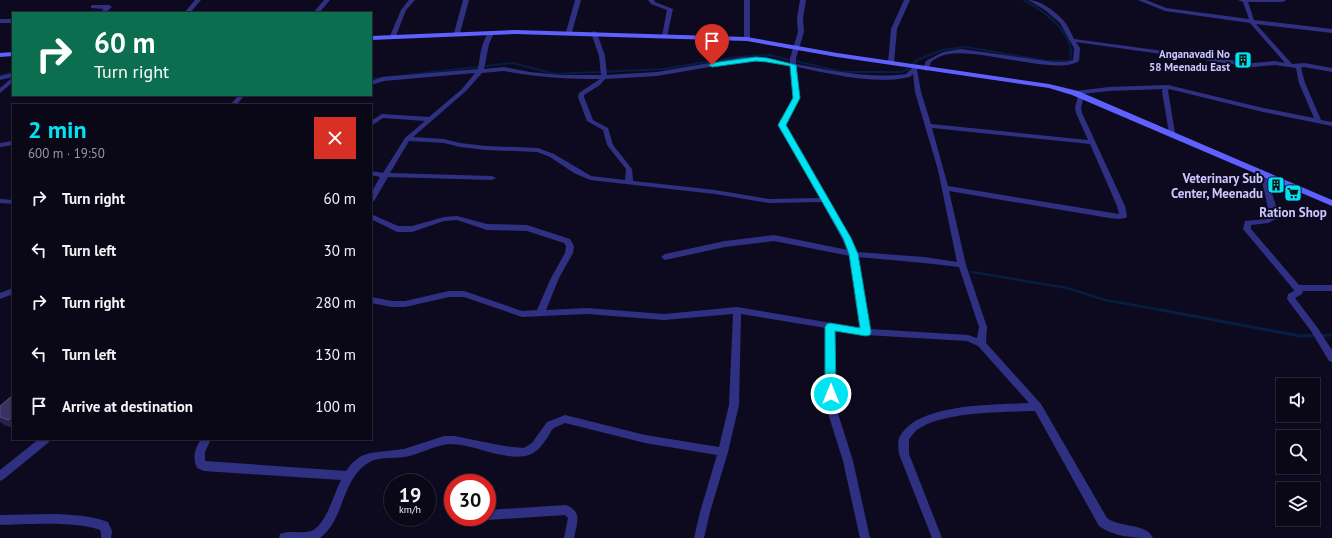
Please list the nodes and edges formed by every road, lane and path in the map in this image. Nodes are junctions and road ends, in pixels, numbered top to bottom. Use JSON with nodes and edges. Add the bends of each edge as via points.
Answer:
{"nodes":[{"id":1,"x":198,"y":0,"type":"edge"},
{"id":2,"x":327,"y":0,"type":"edge"},
{"id":3,"x":412,"y":0,"type":"edge"},
{"id":4,"x":466,"y":0,"type":"edge"},
{"id":5,"x":578,"y":0,"type":"edge"},
{"id":6,"x":651,"y":0,"type":"edge"},
{"id":7,"x":747,"y":0,"type":"edge"},
{"id":8,"x":802,"y":0,"type":"edge"},
{"id":9,"x":907,"y":0,"type":"edge"},
{"id":10,"x":1031,"y":0,"type":"edge"},
{"id":11,"x":1141,"y":0,"type":"edge"},
{"id":12,"x":1241,"y":0,"type":"edge"},
{"id":13,"x":1245,"y":0,"type":"edge"},
{"id":14,"x":1283,"y":0,"type":"edge"},
{"id":15,"x":93,"y":7,"type":"dead end"},
{"id":16,"x":103,"y":12,"type":"edge"},
{"id":17,"x":187,"y":12,"type":"edge"},
{"id":18,"x":317,"y":12,"type":"edge"},
{"id":19,"x":12,"y":21,"type":"edge"},
{"id":20,"x":0,"y":22,"type":"edge"},
{"id":21,"x":1252,"y":22,"type":"junction"},
{"id":22,"x":1332,"y":31,"type":"edge"},
{"id":23,"x":491,"y":32,"type":"junction"},
{"id":24,"x":569,"y":32,"type":"junction"},
{"id":25,"x":457,"y":33,"type":"junction"},
{"id":26,"x":594,"y":33,"type":"junction"},
{"id":27,"x":393,"y":36,"type":"junction"},
{"id":28,"x":665,"y":36,"type":"junction"},
{"id":29,"x":372,"y":38,"type":"edge"},
{"id":30,"x":747,"y":39,"type":"junction"},
{"id":31,"x":1073,"y":40,"type":"junction"},
{"id":32,"x":796,"y":48,"type":"junction"},
{"id":33,"x":12,"y":54,"type":"edge"},
{"id":34,"x":0,"y":55,"type":"edge"},
{"id":35,"x":793,"y":62,"type":"junction"},
{"id":36,"x":891,"y":63,"type":"junction"},
{"id":37,"x":1290,"y":65,"type":"junction"},
{"id":38,"x":913,"y":67,"type":"junction"},
{"id":39,"x":1299,"y":67,"type":"junction"},
{"id":40,"x":480,"y":68,"type":"junction"},
{"id":41,"x":926,"y":69,"type":"junction"},
{"id":42,"x":1332,"y":70,"type":"edge"},
{"id":43,"x":603,"y":74,"type":"junction"},
{"id":44,"x":12,"y":75,"type":"edge"},
{"id":45,"x":0,"y":78,"type":"edge"},
{"id":46,"x":12,"y":80,"type":"edge"},
{"id":47,"x":372,"y":82,"type":"edge"},
{"id":48,"x":1167,"y":87,"type":"junction"},
{"id":49,"x":0,"y":91,"type":"edge"},
{"id":50,"x":1078,"y":94,"type":"junction"},
{"id":51,"x":241,"y":96,"type":"edge"},
{"id":52,"x":233,"y":104,"type":"edge"},
{"id":53,"x":432,"y":118,"type":"junction"},
{"id":54,"x":1318,"y":121,"type":"junction"},
{"id":55,"x":372,"y":123,"type":"edge"},
{"id":56,"x":1332,"y":124,"type":"edge"},
{"id":57,"x":928,"y":126,"type":"junction"},
{"id":58,"x":1172,"y":133,"type":"junction"},
{"id":59,"x":407,"y":139,"type":"junction"},
{"id":60,"x":1092,"y":142,"type":"junction"},
{"id":61,"x":12,"y":143,"type":"edge"},
{"id":62,"x":0,"y":145,"type":"edge"},
{"id":63,"x":372,"y":173,"type":"edge"},
{"id":64,"x":1263,"y":173,"type":"junction"},
{"id":65,"x":385,"y":175,"type":"junction"},
{"id":66,"x":492,"y":178,"type":"dead end"},
{"id":67,"x":628,"y":183,"type":"junction"},
{"id":68,"x":944,"y":188,"type":"junction"},
{"id":69,"x":372,"y":197,"type":"edge"},
{"id":70,"x":824,"y":200,"type":"junction"},
{"id":71,"x":0,"y":201,"type":"edge"},
{"id":72,"x":12,"y":202,"type":"edge"},
{"id":73,"x":1332,"y":203,"type":"edge"},
{"id":74,"x":372,"y":216,"type":"edge"},
{"id":75,"x":854,"y":254,"type":"junction"},
{"id":76,"x":665,"y":257,"type":"dead end"},
{"id":77,"x":962,"y":265,"type":"junction"},
{"id":78,"x":1297,"y":288,"type":"junction"},
{"id":79,"x":1332,"y":288,"type":"edge"},
{"id":80,"x":12,"y":291,"type":"edge"},
{"id":81,"x":0,"y":296,"type":"edge"},
{"id":82,"x":372,"y":300,"type":"edge"},
{"id":83,"x":737,"y":310,"type":"junction"},
{"id":84,"x":540,"y":314,"type":"junction"},
{"id":85,"x":830,"y":327,"type":"junction"},
{"id":86,"x":866,"y":332,"type":"junction"},
{"id":87,"x":981,"y":344,"type":"junction"},
{"id":88,"x":1332,"y":358,"type":"edge"},
{"id":89,"x":1038,"y":407,"type":"junction"},
{"id":90,"x":45,"y":440,"type":"edge"},
{"id":91,"x":206,"y":440,"type":"edge"},
{"id":92,"x":723,"y":452,"type":"junction"},
{"id":93,"x":0,"y":476,"type":"edge"},
{"id":94,"x":349,"y":476,"type":"junction"},
{"id":95,"x":496,"y":514,"type":"edge"},
{"id":96,"x":0,"y":520,"type":"edge"},
{"id":97,"x":106,"y":538,"type":"edge"},
{"id":98,"x":284,"y":538,"type":"edge"},
{"id":99,"x":569,"y":538,"type":"edge"},
{"id":100,"x":699,"y":538,"type":"edge"},
{"id":101,"x":865,"y":538,"type":"edge"},
{"id":102,"x":937,"y":538,"type":"edge"},
{"id":103,"x":1148,"y":538,"type":"edge"}],
"edges":[{"from":1,"to":17,"type":"street"},
{"from":2,"to":18,"type":"street"},
{"from":3,"to":27,"type":"street","via":[[404,10]]},
{"from":4,"to":25,"type":"street"},
{"from":5,"to":24,"type":"street"},
{"from":6,"to":28,"type":"street","via":[[652,3],[670,9]]},
{"from":7,"to":30,"type":"street"},
{"from":8,"to":32,"type":"street","via":[[802,26]]},
{"from":9,"to":36,"type":"street","via":[[894,29]]},
{"from":10,"to":31,"type":"street","via":[[1062,22]]},
{"from":11,"to":21,"type":"street","via":[[1161,9]]},
{"from":12,"to":13,"type":"street"},
{"from":13,"to":14,"type":"street"},
{"from":13,"to":21,"type":"street"},
{"from":15,"to":16,"type":"street","via":[[109,7]]},
{"from":19,"to":20,"type":"street"},
{"from":21,"to":22,"type":"street"},
{"from":21,"to":37,"type":"street"},
{"from":23,"to":24,"type":"street"},
{"from":23,"to":25,"type":"street"},
{"from":23,"to":40,"type":"street"},
{"from":24,"to":26,"type":"street"},
{"from":25,"to":27,"type":"street"},
{"from":26,"to":28,"type":"street"},
{"from":26,"to":43,"type":"street","via":[[600,51]]},
{"from":27,"to":29,"type":"street"},
{"from":28,"to":30,"type":"street"},
{"from":30,"to":32,"type":"street"},
{"from":31,"to":37,"type":"street","via":[[1254,65],[1271,62]]},
{"from":31,"to":41,"type":"street","via":[[1077,48],[1076,61],[1072,64],[1044,63],[963,51],[939,55],[929,61]]},
{"from":32,"to":35,"type":"street"},
{"from":32,"to":36,"type":"street"},
{"from":33,"to":34,"type":"street"},
{"from":35,"to":38,"type":"street","via":[[845,75],[893,78],[908,76]]},
{"from":35,"to":43,"type":"street","via":[[744,60],[657,74]]},
{"from":35,"to":70,"type":"street","via":[[796,98],[782,125]]},
{"from":36,"to":38,"type":"street"},
{"from":37,"to":39,"type":"street"},
{"from":38,"to":41,"type":"street"},
{"from":38,"to":57,"type":"street"},
{"from":39,"to":42,"type":"street","via":[[1301,65]]},
{"from":39,"to":54,"type":"street","via":[[1302,83]]},
{"from":40,"to":43,"type":"street","via":[[560,77]]},
{"from":40,"to":47,"type":"street"},
{"from":40,"to":53,"type":"street","via":[[464,90]]},
{"from":41,"to":50,"type":"street","via":[[1049,86]]},
{"from":43,"to":67,"type":"street","via":[[600,81],[580,97],[590,121],[606,129],[610,145],[628,166]]},
{"from":44,"to":45,"type":"street"},
{"from":46,"to":49,"type":"street"},
{"from":48,"to":50,"type":"street","via":[[1109,89]]},
{"from":48,"to":54,"type":"street"},
{"from":48,"to":58,"type":"street","via":[[1165,91]]},
{"from":50,"to":58,"type":"street"},
{"from":50,"to":60,"type":"street","via":[[1078,110]]},
{"from":51,"to":52,"type":"street"},
{"from":53,"to":55,"type":"street","via":[[383,115]]},
{"from":53,"to":59,"type":"street"},
{"from":54,"to":56,"type":"street"},
{"from":57,"to":60,"type":"street"},
{"from":57,"to":68,"type":"street"},
{"from":58,"to":64,"type":"street"},
{"from":59,"to":65,"type":"street"},
{"from":59,"to":67,"type":"street","via":[[538,150],[563,161],[584,176]]},
{"from":60,"to":68,"type":"street","via":[[1121,206],[1121,217]]},
{"from":61,"to":62,"type":"street"},
{"from":63,"to":65,"type":"street"},
{"from":64,"to":73,"type":"street"},
{"from":64,"to":78,"type":"street","via":[[1274,218],[1268,221],[1248,222],[1247,229]]},
{"from":65,"to":66,"type":"street"},
{"from":65,"to":69,"type":"street"},
{"from":67,"to":70,"type":"street","via":[[715,192],[769,201]]},
{"from":68,"to":77,"type":"street"},
{"from":70,"to":75,"type":"street"},
{"from":71,"to":72,"type":"street"},
{"from":74,"to":84,"type":"street","via":[[397,229],[412,229],[444,219],[457,218],[487,227],[527,228],[567,241],[570,246],[569,253]]},
{"from":75,"to":76,"type":"street","via":[[774,238],[725,244]]},
{"from":75,"to":77,"type":"street"},
{"from":75,"to":86,"type":"street"},
{"from":77,"to":87,"type":"street","via":[[983,326]]},
{"from":78,"to":79,"type":"street"},
{"from":78,"to":88,"type":"street","via":[[1299,292],[1291,298]]},
{"from":80,"to":81,"type":"street"},
{"from":82,"to":84,"type":"street","via":[[406,304],[458,293],[512,312]]},
{"from":83,"to":84,"type":"street","via":[[664,317],[587,311]]},
{"from":83,"to":85,"type":"street"},
{"from":83,"to":92,"type":"street","via":[[734,405]]},
{"from":85,"to":86,"type":"street"},
{"from":85,"to":101,"type":"street","via":[[831,407],[848,461]]},
{"from":86,"to":87,"type":"street","via":[[968,338]]},
{"from":87,"to":89,"type":"street"},
{"from":89,"to":102,"type":"street","via":[[948,414],[924,421],[904,437],[904,454]]},
{"from":89,"to":103,"type":"street","via":[[1104,522],[1114,529],[1137,531]]},
{"from":90,"to":93,"type":"street"},
{"from":91,"to":94,"type":"street","via":[[199,458],[201,465],[204,466]]},
{"from":92,"to":94,"type":"street","via":[[645,439],[565,419],[550,425],[536,446],[527,452],[452,440],[438,441],[418,450],[370,457],[359,464]]},
{"from":92,"to":100,"type":"street"},
{"from":94,"to":98,"type":"street","via":[[323,529],[313,536]]},
{"from":95,"to":99,"type":"street","via":[[566,510],[573,518]]},
{"from":96,"to":97,"type":"street","via":[[59,519],[96,523],[104,526],[107,531]]}]}
